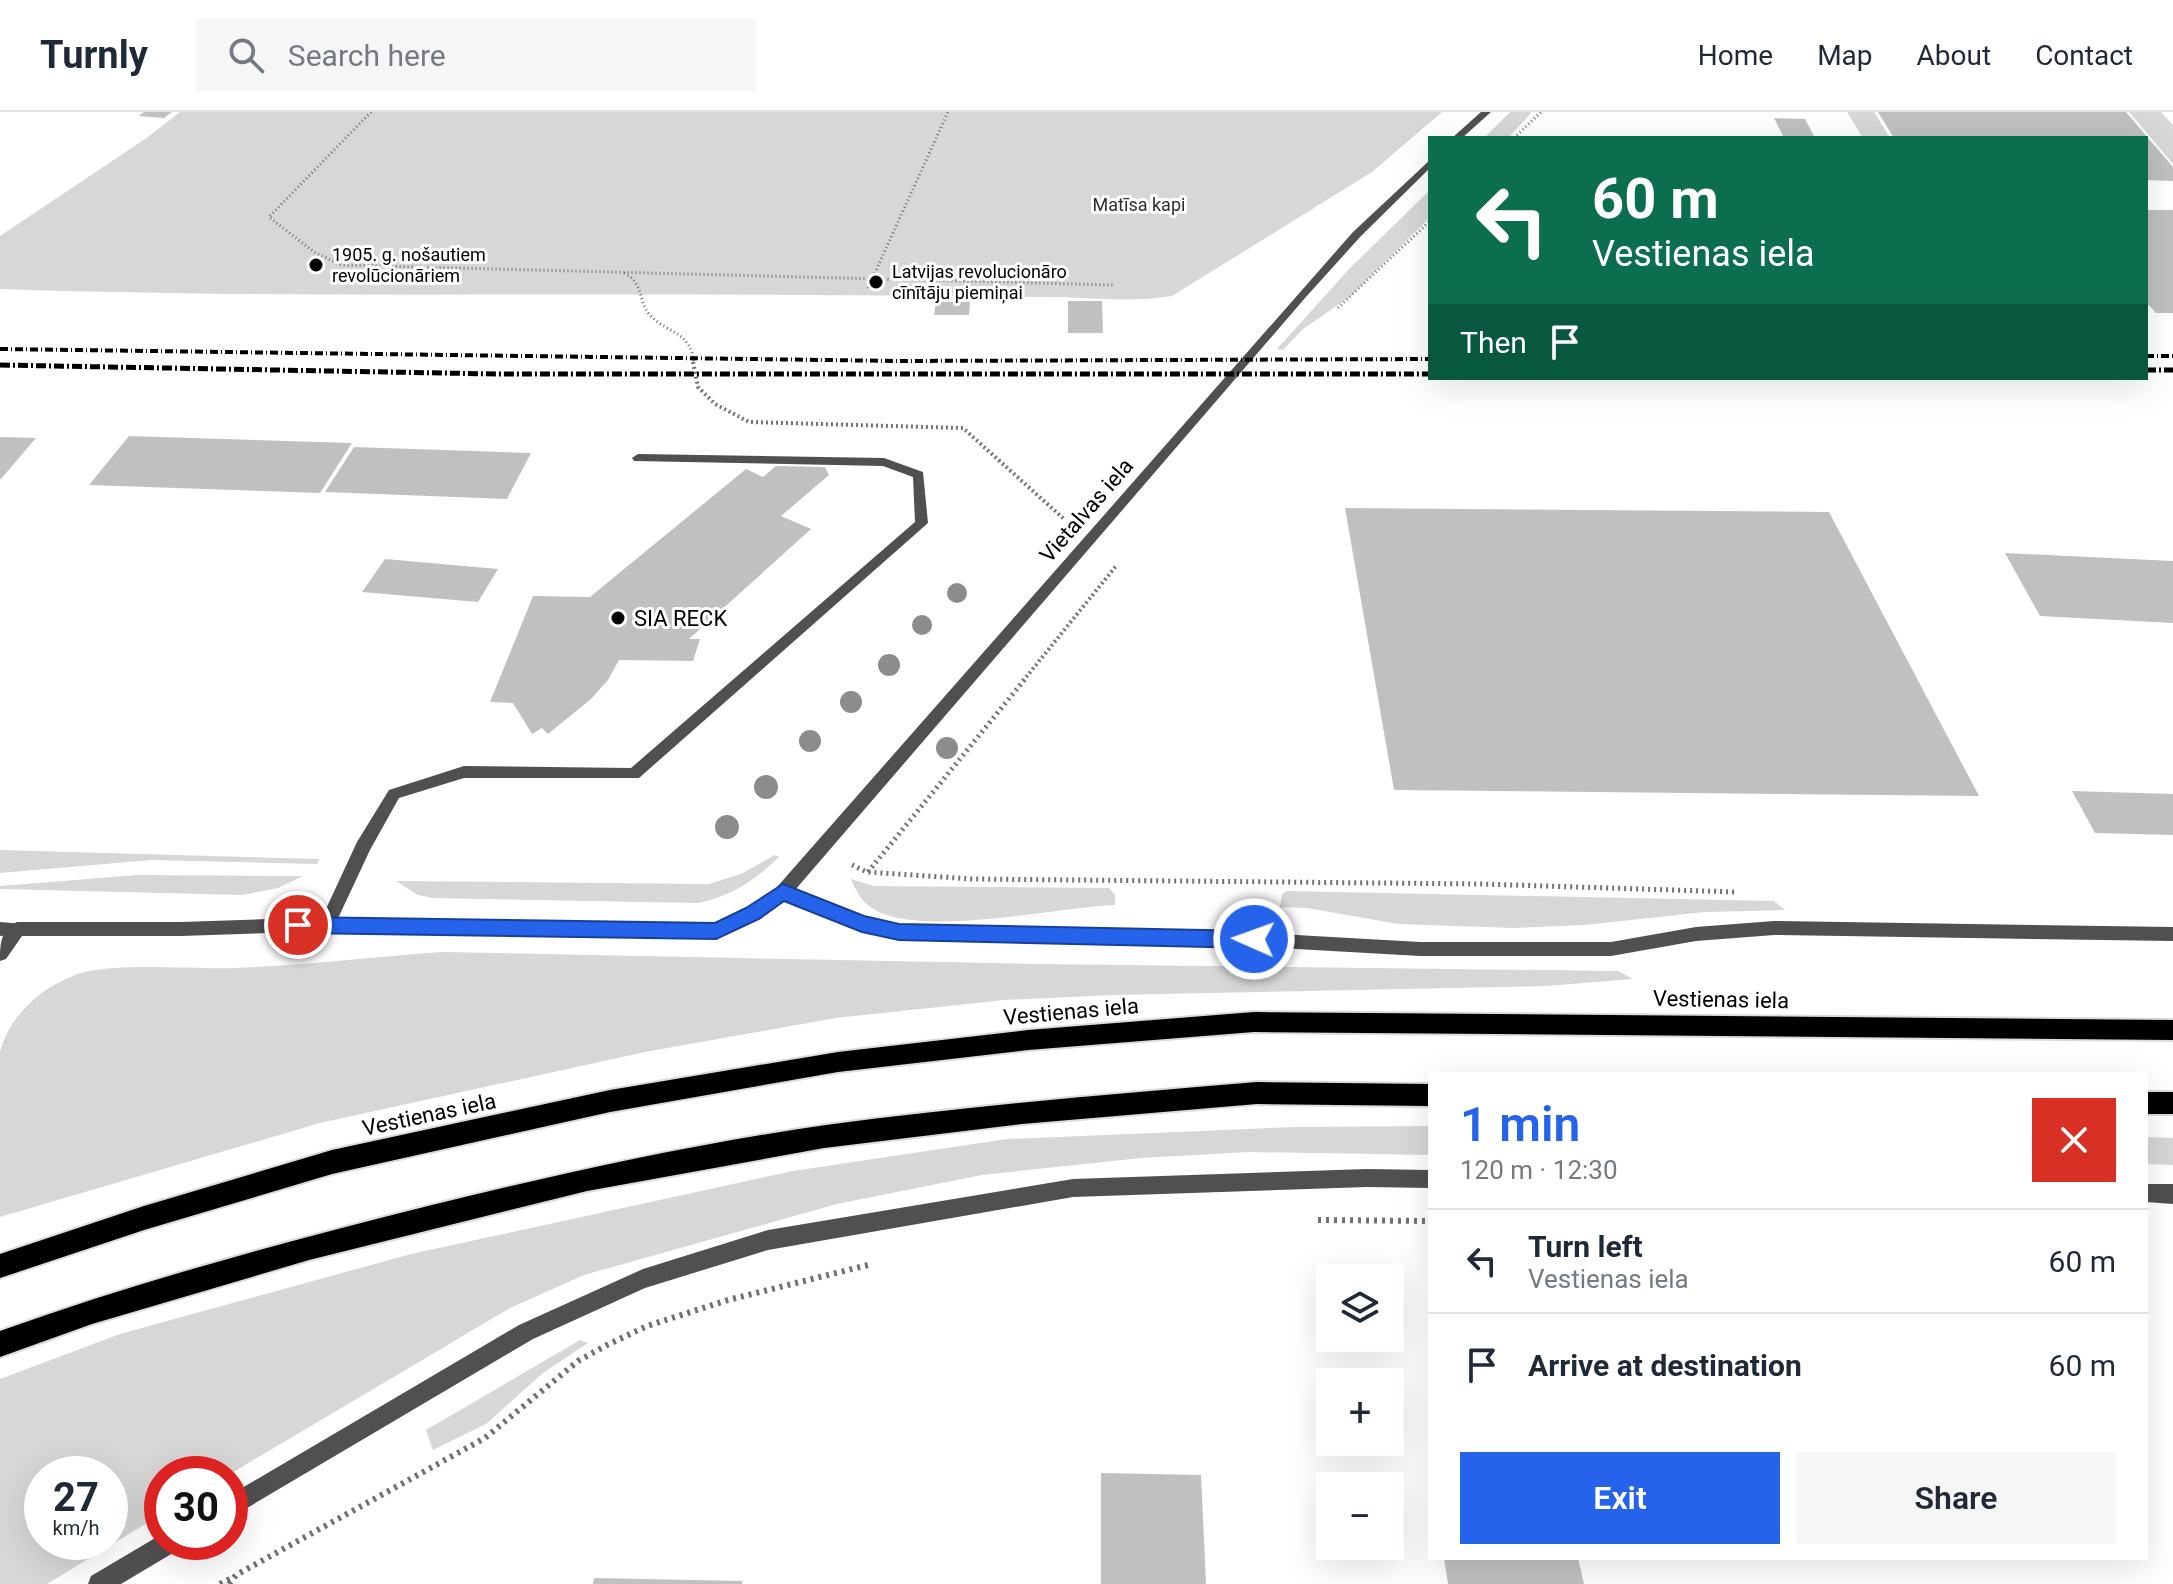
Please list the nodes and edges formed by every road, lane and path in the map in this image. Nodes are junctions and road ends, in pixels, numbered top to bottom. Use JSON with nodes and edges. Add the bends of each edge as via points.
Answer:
{"nodes":[{"id":1,"x":371,"y":112,"type":"edge"},
{"id":2,"x":948,"y":112,"type":"edge"},
{"id":3,"x":1486,"y":112,"type":"edge"},
{"id":4,"x":1541,"y":112,"type":"edge"},
{"id":5,"x":1459,"y":136,"type":"edge"},
{"id":6,"x":1516,"y":136,"type":"edge"},
{"id":7,"x":1428,"y":165,"type":"edge"},
{"id":8,"x":1428,"y":223,"type":"edge"},
{"id":9,"x":623,"y":272,"type":"junction"},
{"id":10,"x":872,"y":279,"type":"junction"},
{"id":11,"x":1113,"y":285,"type":"dead end"},
{"id":12,"x":868,"y":288,"type":"dead end"},
{"id":13,"x":1332,"y":312,"type":"dead end"},
{"id":14,"x":749,"y":422,"type":"dead end"},
{"id":15,"x":638,"y":458,"type":"dead end"},
{"id":16,"x":1122,"y":559,"type":"dead end"},
{"id":17,"x":783,"y":892,"type":"junction"},
{"id":18,"x":1747,"y":893,"type":"dead end"},
{"id":19,"x":327,"y":924,"type":"junction"},
{"id":20,"x":8,"y":929,"type":"edge"},
{"id":21,"x":2173,"y":934,"type":"edge"},
{"id":22,"x":0,"y":954,"type":"edge"},
{"id":23,"x":2173,"y":1030,"type":"edge"},
{"id":24,"x":1428,"y":1095,"type":"edge"},
{"id":25,"x":2148,"y":1103,"type":"edge"},
{"id":26,"x":2173,"y":1103,"type":"edge"},
{"id":27,"x":1428,"y":1179,"type":"edge"},
{"id":28,"x":2148,"y":1193,"type":"edge"},
{"id":29,"x":2173,"y":1194,"type":"edge"},
{"id":30,"x":1306,"y":1220,"type":"dead end"},
{"id":31,"x":1428,"y":1221,"type":"edge"},
{"id":32,"x":876,"y":1264,"type":"dead end"},
{"id":33,"x":0,"y":1266,"type":"edge"},
{"id":34,"x":0,"y":1344,"type":"edge"},
{"id":35,"x":248,"y":1496,"type":"edge"},
{"id":36,"x":144,"y":1557,"type":"edge"},
{"id":37,"x":236,"y":1575,"type":"junction"},
{"id":38,"x":99,"y":1584,"type":"edge"},
{"id":39,"x":220,"y":1584,"type":"edge"},
{"id":40,"x":229,"y":1584,"type":"edge"}],
"edges":[{"from":1,"to":9,"type":"path","via":[[269,217],[314,252],[341,265]]},
{"from":2,"to":10,"type":"path"},
{"from":3,"to":5,"type":"street"},
{"from":4,"to":6,"type":"path"},
{"from":7,"to":17,"type":"street","name":"Vietalvas iela","via":[[1301,296]]},
{"from":8,"to":13,"type":"path"},
{"from":9,"to":10,"type":"path"},
{"from":9,"to":14,"type":"path","via":[[635,279],[649,314],[693,350],[698,387],[715,404]]},
{"from":10,"to":11,"type":"path"},
{"from":10,"to":12,"type":"path"},
{"from":15,"to":19,"type":"street","via":[[884,462],[919,475],[922,523],[634,774],[464,772],[394,794]]},
{"from":16,"to":18,"type":"path","via":[[867,872],[973,879],[1482,884]]},
{"from":17,"to":19,"type":"street","via":[[716,931]]},
{"from":17,"to":21,"type":"street","via":[[862,924],[899,932],[1227,938],[1420,949],[1611,949],[1696,934],[1774,928]]},
{"from":19,"to":20,"type":"street"},
{"from":20,"to":22,"type":"street"},
{"from":23,"to":33,"type":"main road","name":"Vestienas iela","via":[[1254,1022],[1028,1040],[838,1062],[610,1101],[332,1162]]},
{"from":24,"to":34,"type":"main road","via":[[1257,1093],[824,1137],[587,1179],[309,1248],[92,1311]]},
{"from":25,"to":26,"type":"main road"},
{"from":27,"to":35,"type":"street","via":[[1073,1188],[768,1240],[643,1279],[526,1332]]},
{"from":28,"to":29,"type":"street"},
{"from":30,"to":31,"type":"path"},
{"from":32,"to":37,"type":"path","via":[[728,1300],[607,1345],[578,1361],[485,1438]]},
{"from":36,"to":38,"type":"street"},
{"from":37,"to":39,"type":"path"},
{"from":37,"to":40,"type":"path"}]}
